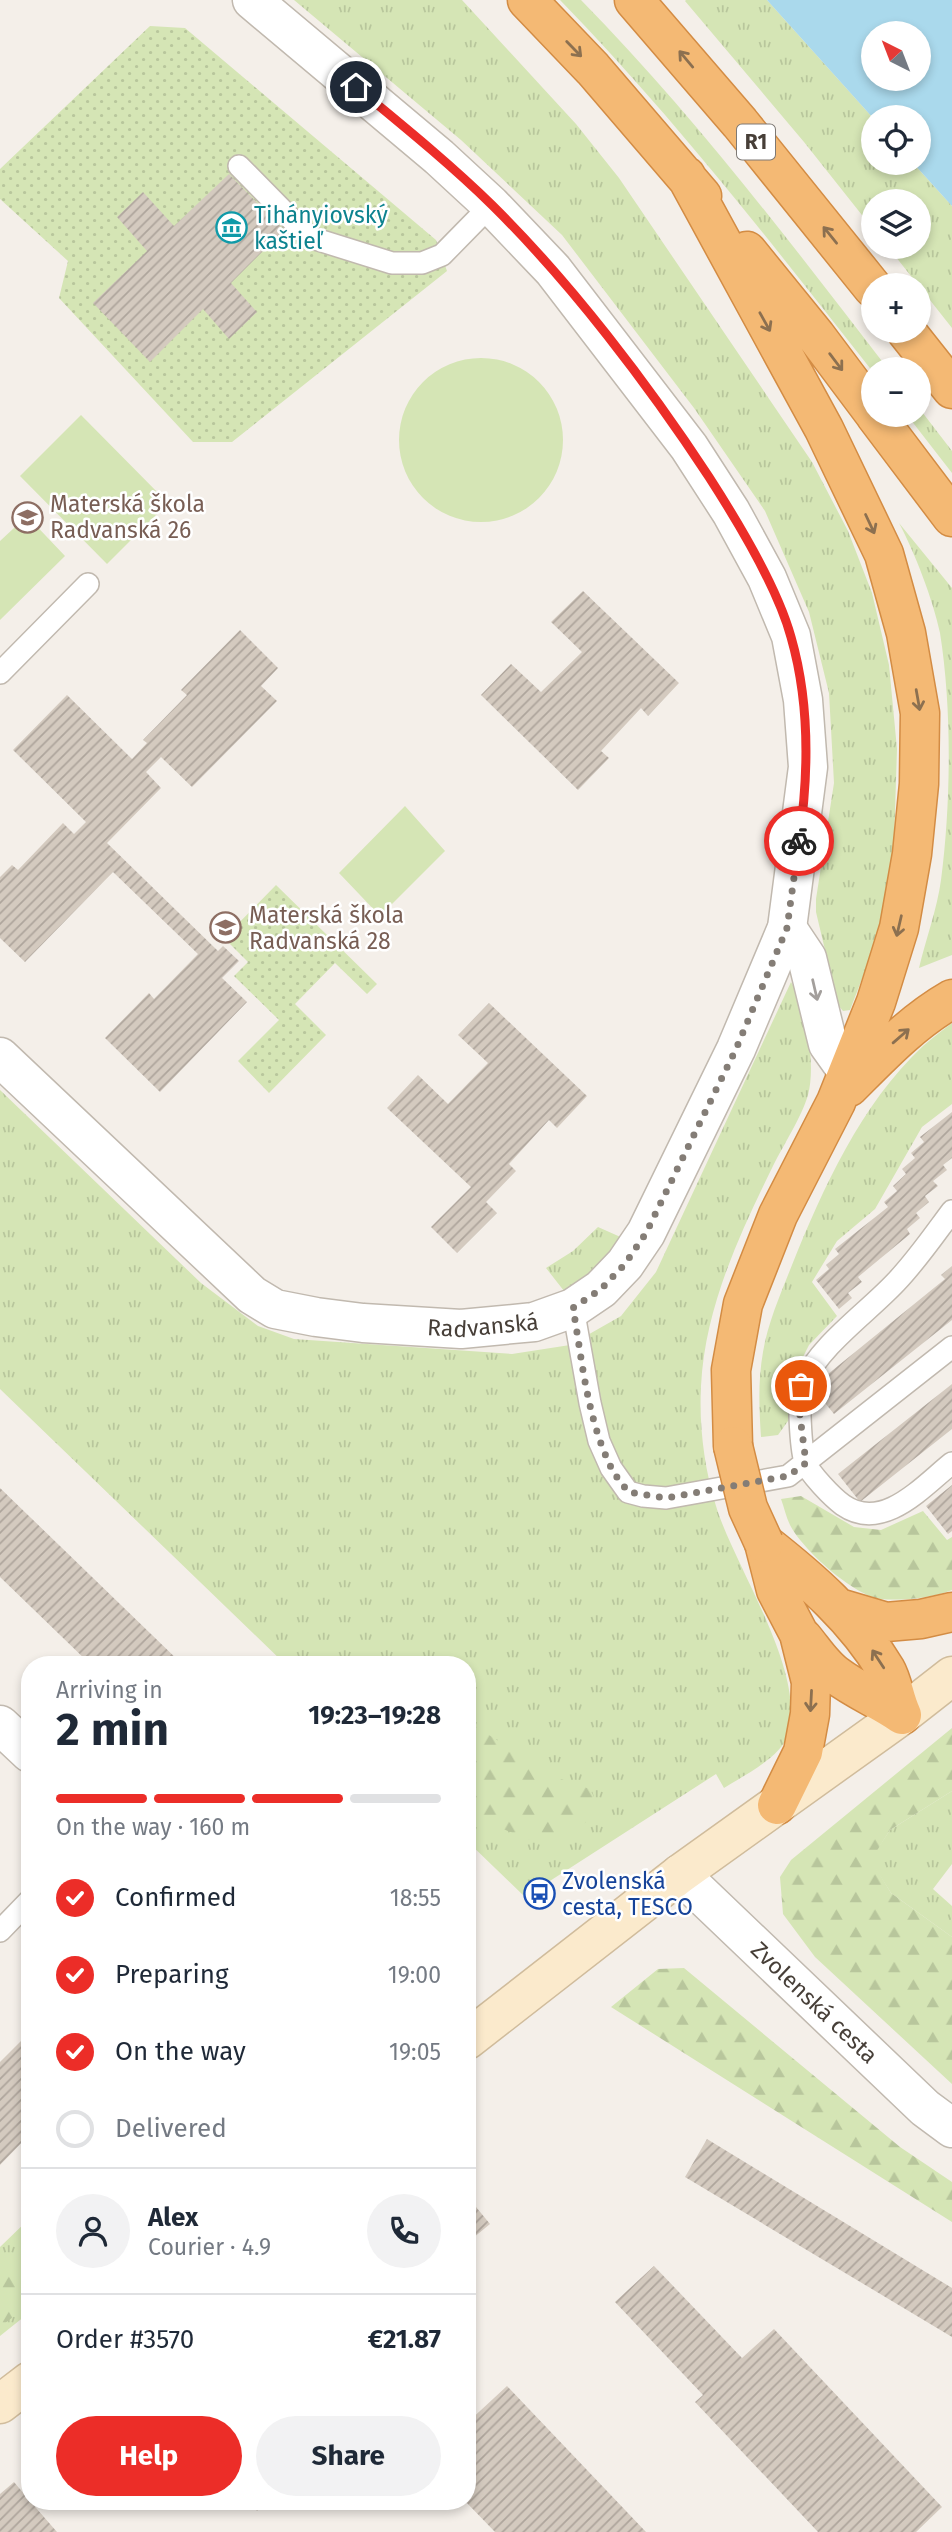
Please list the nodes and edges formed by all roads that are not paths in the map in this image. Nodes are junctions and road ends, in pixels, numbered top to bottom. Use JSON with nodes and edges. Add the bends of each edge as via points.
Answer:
{"nodes":[{"id":1,"x":252,"y":0,"type":"edge"},
{"id":2,"x":527,"y":0,"type":"edge"},
{"id":3,"x":634,"y":0,"type":"edge"},
{"id":4,"x":239,"y":166,"type":"dead end"},
{"id":5,"x":686,"y":176,"type":"junction"},
{"id":6,"x":491,"y":205,"type":"junction"},
{"id":7,"x":861,"y":273,"type":"edge"},
{"id":8,"x":916,"y":343,"type":"edge"},
{"id":9,"x":952,"y":389,"type":"edge"},
{"id":10,"x":861,"y":396,"type":"edge"},
{"id":11,"x":884,"y":427,"type":"edge"},
{"id":12,"x":952,"y":517,"type":"edge"},
{"id":13,"x":88,"y":584,"type":"dead end"},
{"id":14,"x":0,"y":673,"type":"edge"},
{"id":15,"x":787,"y":928,"type":"junction"},
{"id":16,"x":952,"y":999,"type":"edge"},
{"id":17,"x":0,"y":1057,"type":"edge"},
{"id":18,"x":842,"y":1087,"type":"junction"},
{"id":19,"x":952,"y":1211,"type":"edge"},
{"id":20,"x":573,"y":1308,"type":"junction"},
{"id":21,"x":952,"y":1347,"type":"edge"},
{"id":22,"x":806,"y":1463,"type":"junction"},
{"id":23,"x":952,"y":1463,"type":"edge"},
{"id":24,"x":764,"y":1543,"type":"junction"},
{"id":25,"x":842,"y":1609,"type":"junction"},
{"id":26,"x":952,"y":1612,"type":"edge"},
{"id":27,"x":799,"y":1634,"type":"junction"},
{"id":28,"x":952,"y":1676,"type":"edge"},
{"id":29,"x":902,"y":1715,"type":"junction"},
{"id":30,"x":0,"y":1725,"type":"edge"},
{"id":31,"x":21,"y":1745,"type":"edge"},
{"id":32,"x":776,"y":1805,"type":"junction"},
{"id":33,"x":680,"y":1874,"type":"junction"},
{"id":34,"x":21,"y":1909,"type":"edge"},
{"id":35,"x":0,"y":1931,"type":"edge"},
{"id":36,"x":476,"y":2033,"type":"edge"},
{"id":37,"x":952,"y":2128,"type":"edge"}],
"edges":[{"from":1,"to":6,"type":"street","name":"Radvanská"},
{"from":2,"to":5,"type":"highway","one_way":true},
{"from":7,"to":3,"type":"highway","number":"R1","one_way":true,"via":[[740,122]]},
{"from":4,"to":6,"type":"lane","via":[[309,237],[392,262],[422,263],[442,255]]},
{"from":5,"to":10,"type":"highway","one_way":true},
{"from":5,"to":18,"type":"highway","one_way":true,"via":[[824,429],[884,554],[906,633],[920,713],[919,784],[899,928]]},
{"from":6,"to":15,"type":"street","name":"Radvanská","via":[[553,270],[689,447],[767,578],[791,636],[803,700],[807,767]]},
{"from":8,"to":9,"type":"highway"},
{"from":11,"to":12,"type":"highway"},
{"from":13,"to":14,"type":"lane"},
{"from":15,"to":18,"type":"street","one_way":true,"via":[[807,958]]},
{"from":15,"to":20,"type":"street","name":"Radvanská","via":[[736,1049],[646,1233],[601,1289]]},
{"from":18,"to":16,"type":"highway","one_way":true,"via":[[930,1011]]},
{"from":17,"to":20,"type":"street","name":"Radvanská","via":[[253,1295],[275,1309],[363,1324],[461,1329],[534,1322]]},
{"from":18,"to":24,"type":"highway","bridge":true,"via":[[778,1214],[743,1304],[732,1370],[733,1446],[748,1508]]},
{"from":19,"to":22,"type":"lane","via":[[896,1282],[812,1366],[801,1386],[799,1408]]},
{"from":20,"to":22,"type":"lane","via":[[599,1441],[628,1492],[666,1498],[788,1476]]},
{"from":21,"to":22,"type":"lane"},
{"from":22,"to":23,"type":"lane","via":[[833,1498],[852,1511],[869,1514],[888,1511],[906,1500]]},
{"from":24,"to":25,"type":"highway"},
{"from":24,"to":27,"type":"highway","via":[[776,1590]]},
{"from":25,"to":26,"type":"highway","via":[[886,1622]]},
{"from":29,"to":25,"type":"highway","one_way":true,"via":[[888,1673]]},
{"from":27,"to":29,"type":"highway","via":[[834,1674]]},
{"from":27,"to":32,"type":"highway","one_way":true,"via":[[811,1682],[810,1714],[803,1752]]},
{"from":28,"to":29,"type":"main road"},
{"from":29,"to":32,"type":"main road"},
{"from":30,"to":31,"type":"street"},
{"from":32,"to":33,"type":"main road"},
{"from":33,"to":36,"type":"main road"},
{"from":33,"to":37,"type":"street","name":"Zvolenská cesta","via":[[925,2108]]},
{"from":34,"to":35,"type":"lane"}]}
